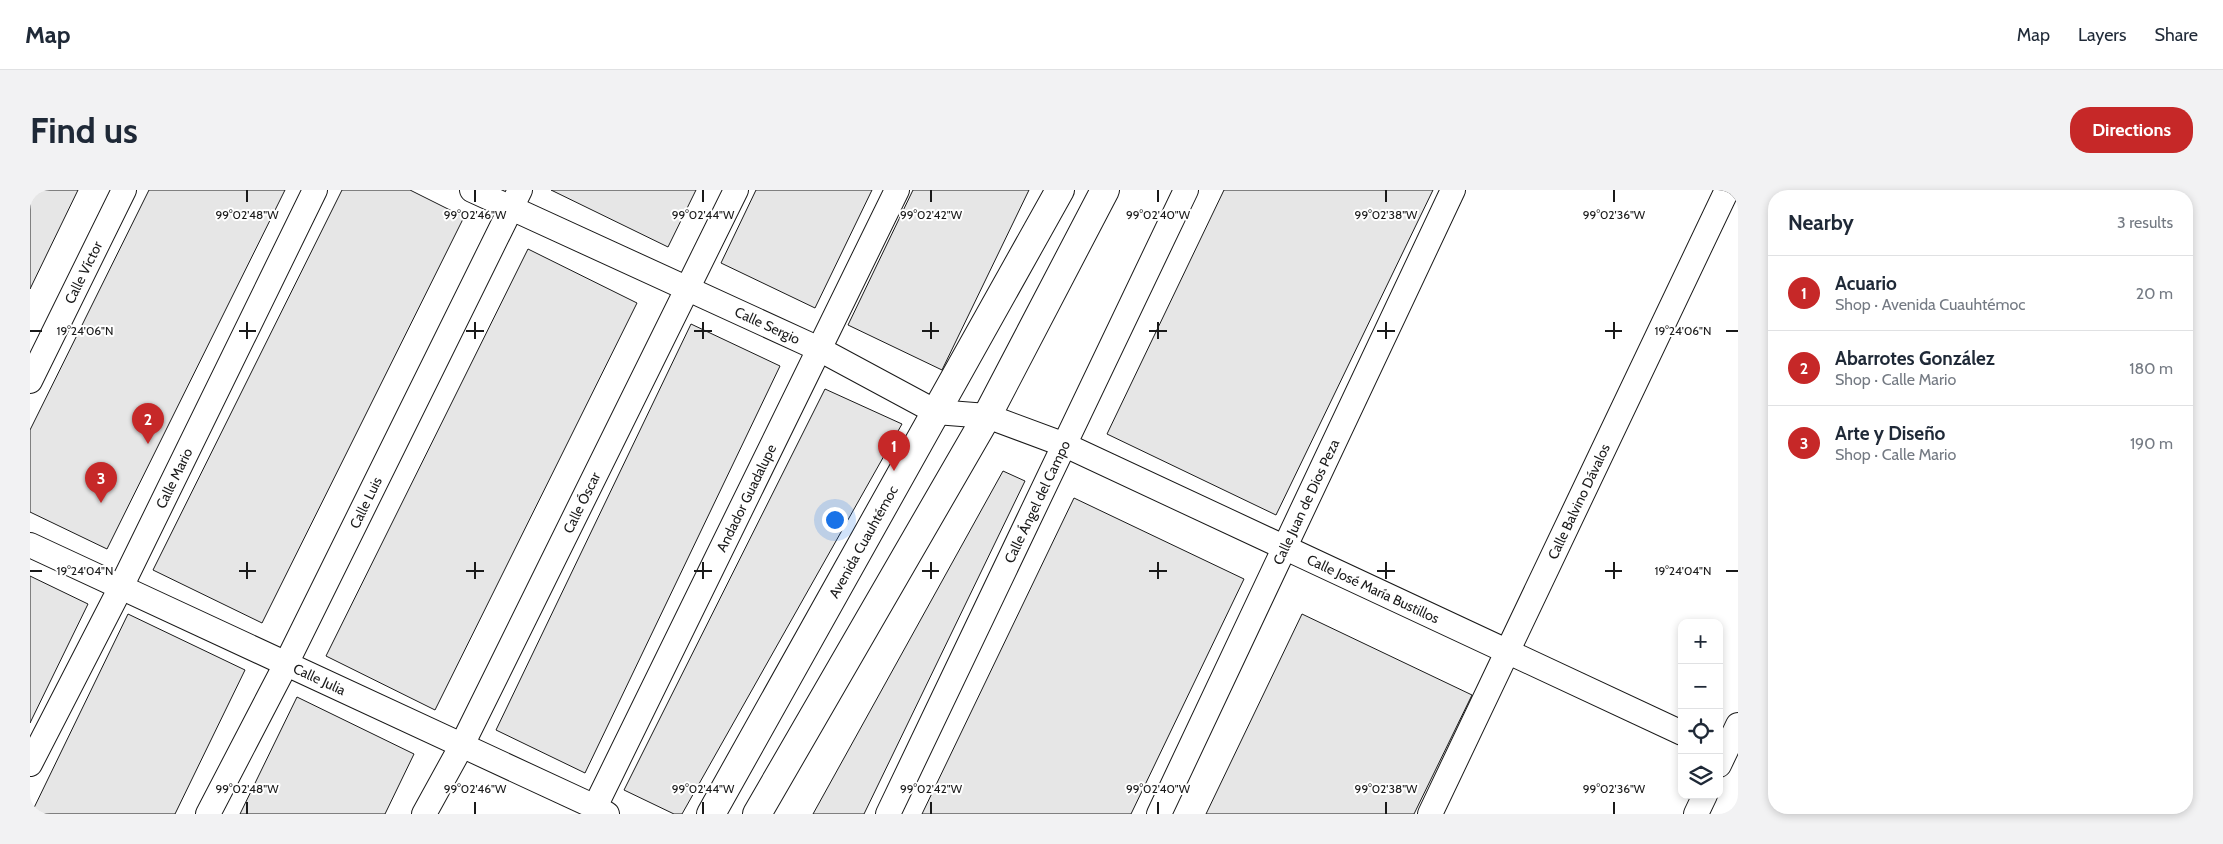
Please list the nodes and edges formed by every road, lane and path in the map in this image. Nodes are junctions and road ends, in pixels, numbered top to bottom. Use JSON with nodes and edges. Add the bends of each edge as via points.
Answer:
{"nodes":[{"id":1,"x":124,"y":190,"type":"edge"},
{"id":2,"x":315,"y":190,"type":"edge"},
{"id":3,"x":472,"y":190,"type":"edge"},
{"id":4,"x":736,"y":190,"type":"edge"},
{"id":5,"x":897,"y":190,"type":"edge"},
{"id":6,"x":1060,"y":190,"type":"edge"},
{"id":7,"x":1104,"y":190,"type":"edge"},
{"id":8,"x":1186,"y":190,"type":"edge"},
{"id":9,"x":1453,"y":190,"type":"edge"},
{"id":10,"x":1727,"y":190,"type":"edge"},
{"id":11,"x":516,"y":199,"type":"edge"},
{"id":12,"x":687,"y":289,"type":"junction"},
{"id":13,"x":819,"y":349,"type":"junction"},
{"id":14,"x":30,"y":381,"type":"edge"},
{"id":15,"x":936,"y":412,"type":"junction"},
{"id":16,"x":988,"y":416,"type":"junction"},
{"id":17,"x":1064,"y":445,"type":"junction"},
{"id":18,"x":30,"y":546,"type":"edge"},
{"id":19,"x":1285,"y":549,"type":"junction"},
{"id":20,"x":120,"y":587,"type":"junction"},
{"id":21,"x":1507,"y":652,"type":"junction"},
{"id":22,"x":286,"y":664,"type":"junction"},
{"id":23,"x":1738,"y":725,"type":"edge"},
{"id":24,"x":1678,"y":732,"type":"edge"},
{"id":25,"x":462,"y":745,"type":"junction"},
{"id":26,"x":1725,"y":757,"type":"edge"},
{"id":27,"x":30,"y":764,"type":"edge"},
{"id":28,"x":1703,"y":799,"type":"edge"},
{"id":29,"x":601,"y":810,"type":"edge"},
{"id":30,"x":208,"y":814,"type":"edge"},
{"id":31,"x":424,"y":814,"type":"edge"},
{"id":32,"x":711,"y":814,"type":"edge"},
{"id":33,"x":757,"y":814,"type":"edge"},
{"id":34,"x":888,"y":814,"type":"edge"},
{"id":35,"x":1159,"y":814,"type":"edge"},
{"id":36,"x":1430,"y":814,"type":"edge"},
{"id":37,"x":1696,"y":814,"type":"edge"}],
"edges":[{"from":1,"to":14,"type":"street","name":"Calle Víctor"},
{"from":2,"to":20,"type":"street","name":"Calle Mario"},
{"from":3,"to":11,"type":"street","name":"Calle Sergio"},
{"from":4,"to":12,"type":"street","name":"Calle Óscar"},
{"from":5,"to":13,"type":"street","name":"Andador Guadalupe"},
{"from":6,"to":15,"type":"street","name":"Avenida Cuauhtémoc"},
{"from":7,"to":16,"type":"street"},
{"from":8,"to":17,"type":"street","name":"Calle Ángel del Campo"},
{"from":9,"to":19,"type":"street","name":"Calle Juan de Dios Peza"},
{"from":10,"to":21,"type":"street","name":"Calle Balvino Dávalos"},
{"from":11,"to":12,"type":"street","name":"Calle Sergio"},
{"from":11,"to":22,"type":"street","name":"Calle Luis"},
{"from":12,"to":13,"type":"street","name":"Calle Sergio"},
{"from":12,"to":25,"type":"street","name":"Calle Óscar"},
{"from":13,"to":15,"type":"street","name":"Calle Sergio"},
{"from":13,"to":29,"type":"street","name":"Andador Guadalupe"},
{"from":15,"to":16,"type":"street","name":"Calle Sergio"},
{"from":15,"to":32,"type":"street","name":"Avenida Cuauhtémoc"},
{"from":16,"to":17,"type":"street","name":"Calle Sergio"},
{"from":16,"to":33,"type":"street"},
{"from":17,"to":19,"type":"street","name":"Calle José María Bustillos"},
{"from":17,"to":34,"type":"street","name":"Calle Ángel del Campo"},
{"from":18,"to":20,"type":"street","name":"Calle Julia"},
{"from":19,"to":21,"type":"street","name":"Calle José María Bustillos"},
{"from":19,"to":35,"type":"street","name":"Calle Juan de Dios Peza"},
{"from":20,"to":22,"type":"street","name":"Calle Julia"},
{"from":20,"to":27,"type":"street","name":"Calle Mario"},
{"from":21,"to":24,"type":"street","name":"Calle José María Bustillos"},
{"from":21,"to":36,"type":"street","name":"Calle Balvino Dávalos"},
{"from":22,"to":25,"type":"street","name":"Calle Julia"},
{"from":22,"to":30,"type":"street","name":"Calle Luis"},
{"from":23,"to":26,"type":"street"},
{"from":25,"to":29,"type":"street","name":"Calle Julia"},
{"from":25,"to":31,"type":"street","name":"Calle Óscar"},
{"from":28,"to":37,"type":"street"}]}
